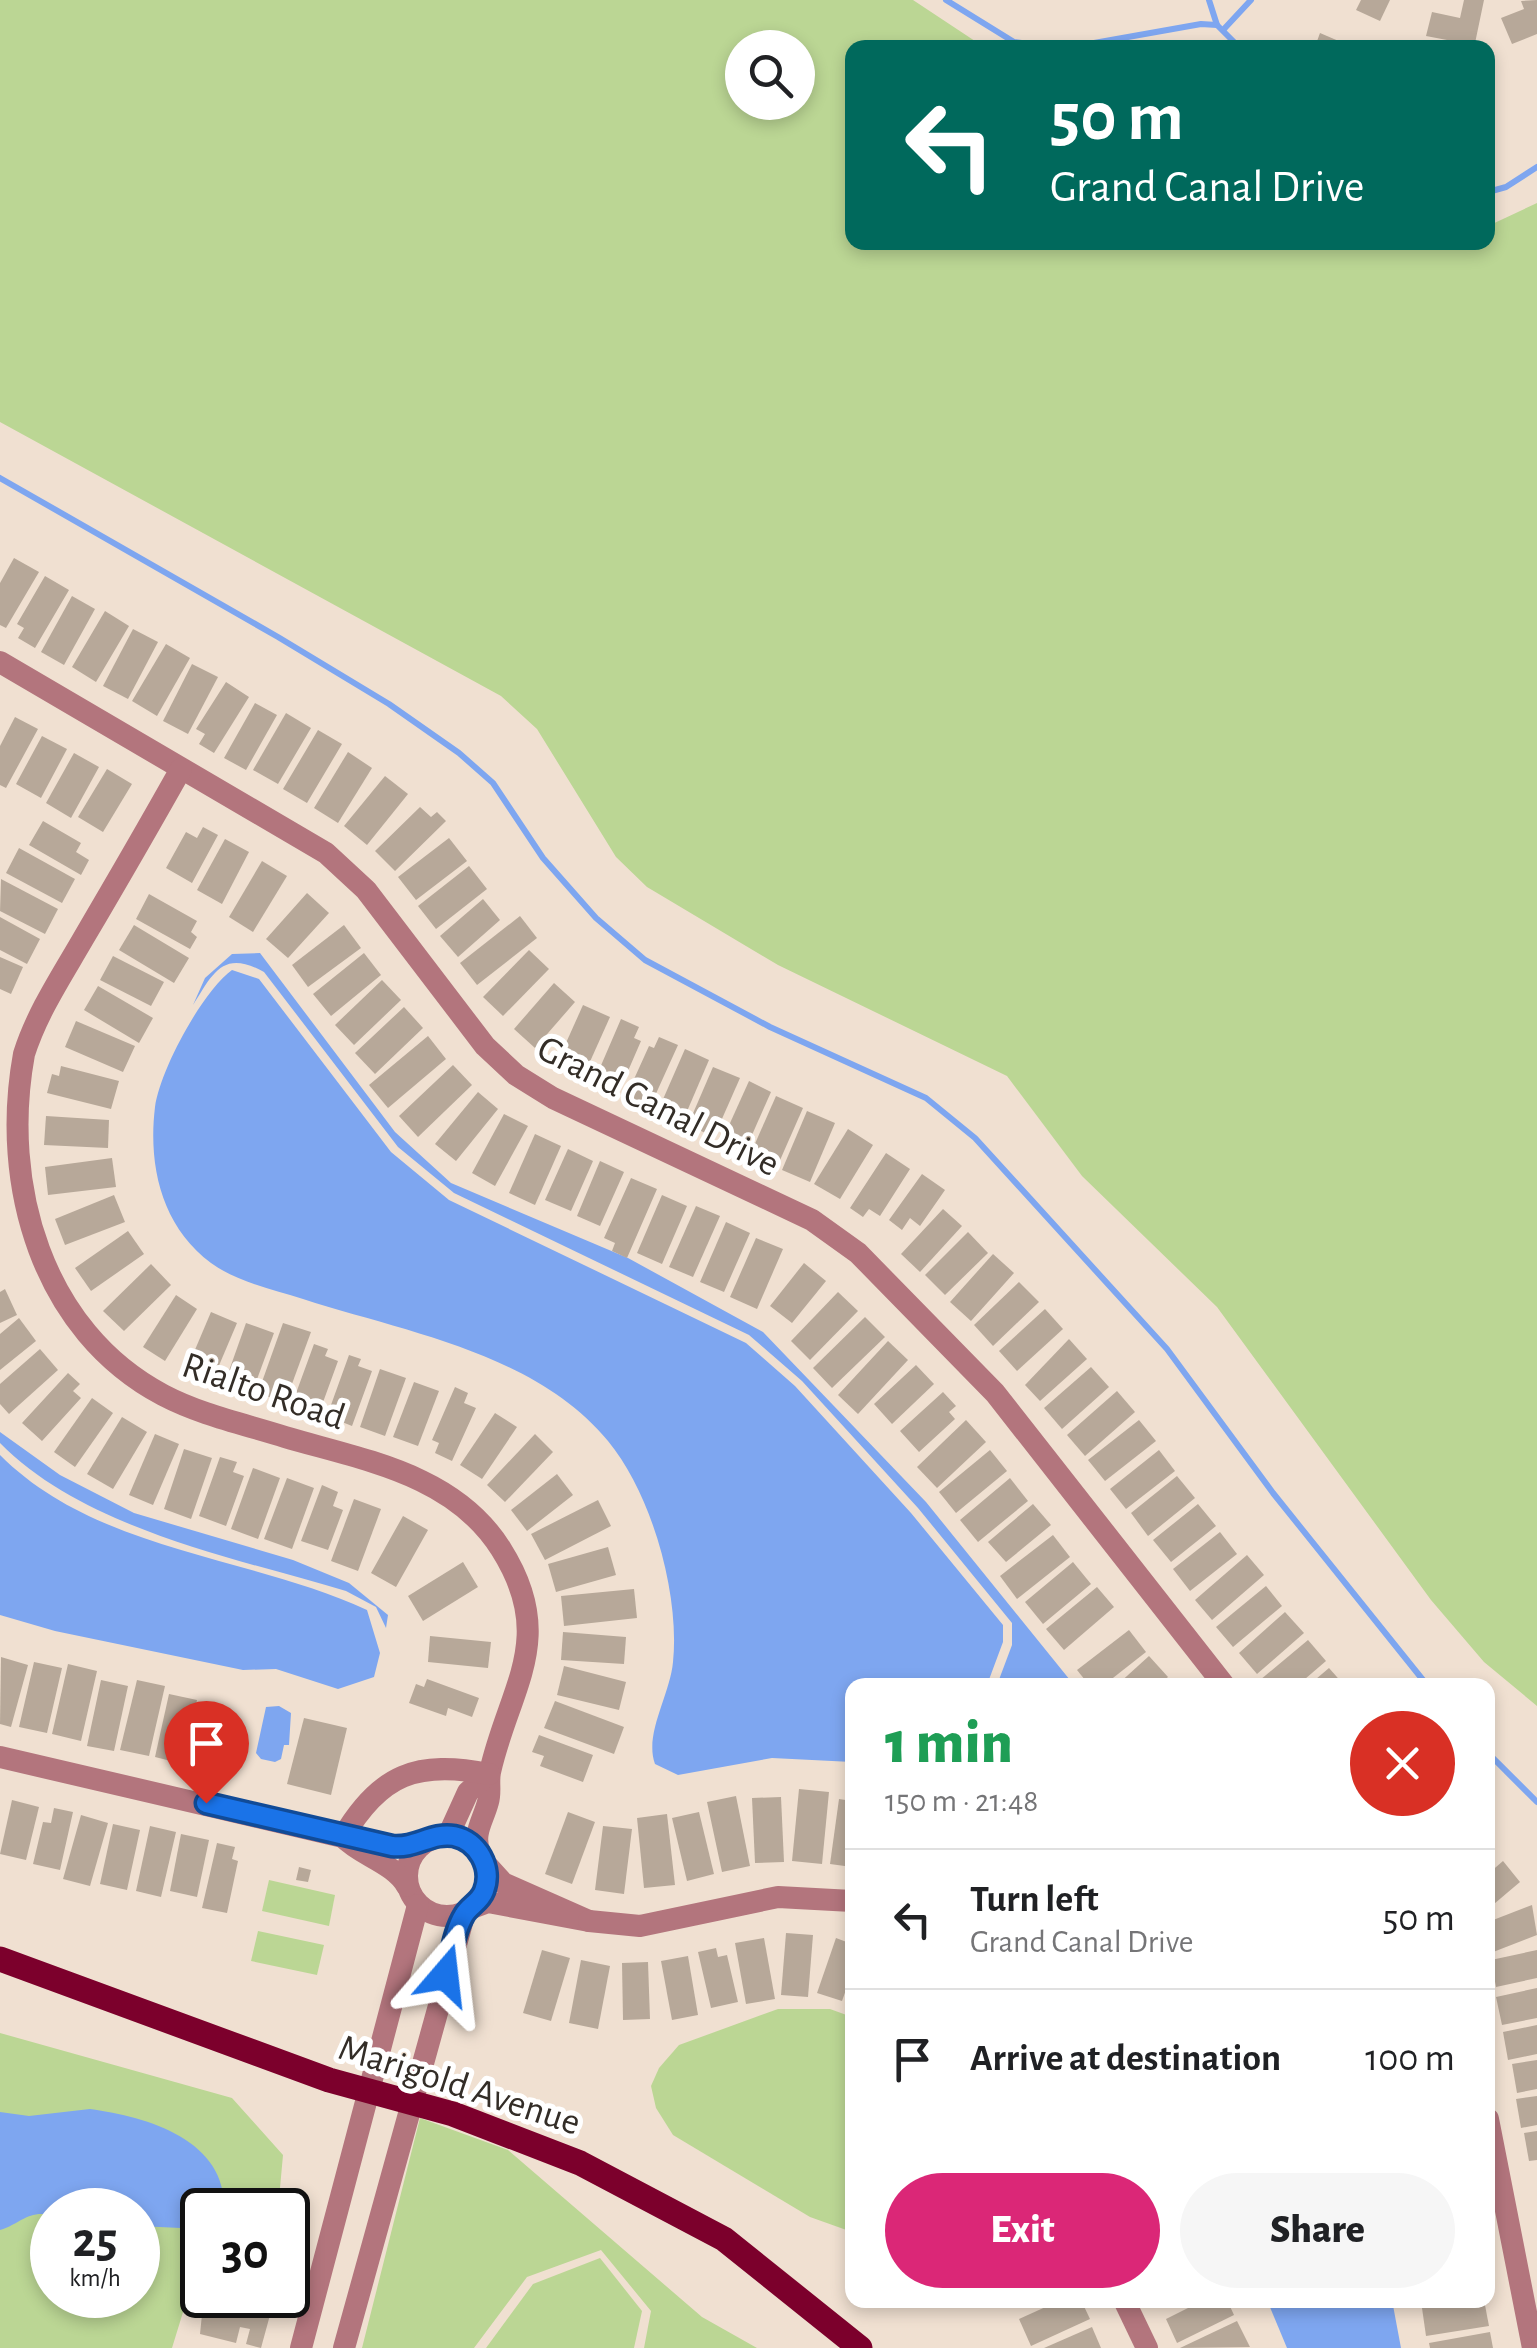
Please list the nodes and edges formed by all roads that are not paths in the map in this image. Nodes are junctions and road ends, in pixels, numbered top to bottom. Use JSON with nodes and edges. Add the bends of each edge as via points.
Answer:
{"nodes":[{"id":1,"x":0,"y":662,"type":"edge"},
{"id":2,"x":181,"y":769,"type":"junction"},
{"id":3,"x":1219,"y":1678,"type":"edge"},
{"id":4,"x":0,"y":1757,"type":"edge"},
{"id":5,"x":489,"y":1774,"type":"junction"},
{"id":6,"x":342,"y":1837,"type":"junction"},
{"id":7,"x":439,"y":1838,"type":"junction"},
{"id":8,"x":482,"y":1857,"type":"junction"},
{"id":9,"x":412,"y":1895,"type":"junction"},
{"id":10,"x":845,"y":1901,"type":"edge"},
{"id":11,"x":468,"y":1910,"type":"junction"},
{"id":12,"x":589,"y":1920,"type":"junction"},
{"id":13,"x":0,"y":1959,"type":"edge"},
{"id":14,"x":368,"y":2091,"type":"junction"},
{"id":15,"x":409,"y":2100,"type":"junction"},
{"id":16,"x":1495,"y":2155,"type":"edge"},
{"id":17,"x":325,"y":2260,"type":"junction"},
{"id":18,"x":365,"y":2269,"type":"junction"},
{"id":19,"x":1128,"y":2308,"type":"edge"},
{"id":20,"x":302,"y":2348,"type":"edge"},
{"id":21,"x":344,"y":2348,"type":"edge"},
{"id":22,"x":860,"y":2348,"type":"edge"},
{"id":23,"x":1147,"y":2348,"type":"edge"},
{"id":24,"x":1533,"y":2348,"type":"edge"}],
"edges":[{"from":1,"to":2,"type":"street","name":"Grand Canal Drive"},
{"from":2,"to":3,"type":"street","name":"Grand Canal Drive","via":[[342,866],[516,1075],[812,1220],[858,1253],[996,1393]]},
{"from":2,"to":5,"type":"street","name":"Rialto Road","via":[[41,1012],[23,1055],[10,1127],[19,1219],[46,1283],[69,1317],[146,1385],[199,1410],[418,1478],[451,1496],[491,1534],[521,1593],[528,1633],[526,1665]]},
{"from":4,"to":6,"type":"street"},
{"from":5,"to":6,"type":"street","via":[[460,1768],[404,1774],[360,1808]]},
{"from":5,"to":7,"type":"street","name":"Rialto Road","via":[[468,1792]]},
{"from":5,"to":8,"type":"street","name":"Rialto Road","via":[[489,1799],[476,1834]]},
{"from":6,"to":7,"type":"street","via":[[402,1847]]},
{"from":6,"to":9,"type":"street","via":[[398,1874]]},
{"from":7,"to":8,"type":"street","via":[[464,1840]]},
{"from":7,"to":9,"type":"street","via":[[410,1858]]},
{"from":8,"to":11,"type":"street","via":[[484,1891]]},
{"from":8,"to":12,"type":"street","via":[[498,1880]]},
{"from":9,"to":11,"type":"street","via":[[441,1917]]},
{"from":9,"to":14,"type":"street"},
{"from":10,"to":12,"type":"street","via":[[778,1897],[640,1926]]},
{"from":11,"to":12,"type":"street","via":[[496,1903]]},
{"from":11,"to":15,"type":"street"},
{"from":13,"to":14,"type":"main road","name":"Marigold Avenue"},
{"from":14,"to":15,"type":"main road","name":"Marigold Avenue"},
{"from":14,"to":17,"type":"street"},
{"from":15,"to":18,"type":"street"},
{"from":15,"to":22,"type":"main road","name":"Marigold Avenue","via":[[580,2163],[696,2222]]},
{"from":16,"to":24,"type":"street"},
{"from":17,"to":18,"type":"street"},
{"from":17,"to":20,"type":"street"},
{"from":18,"to":21,"type":"street"},
{"from":19,"to":23,"type":"street"}]}
